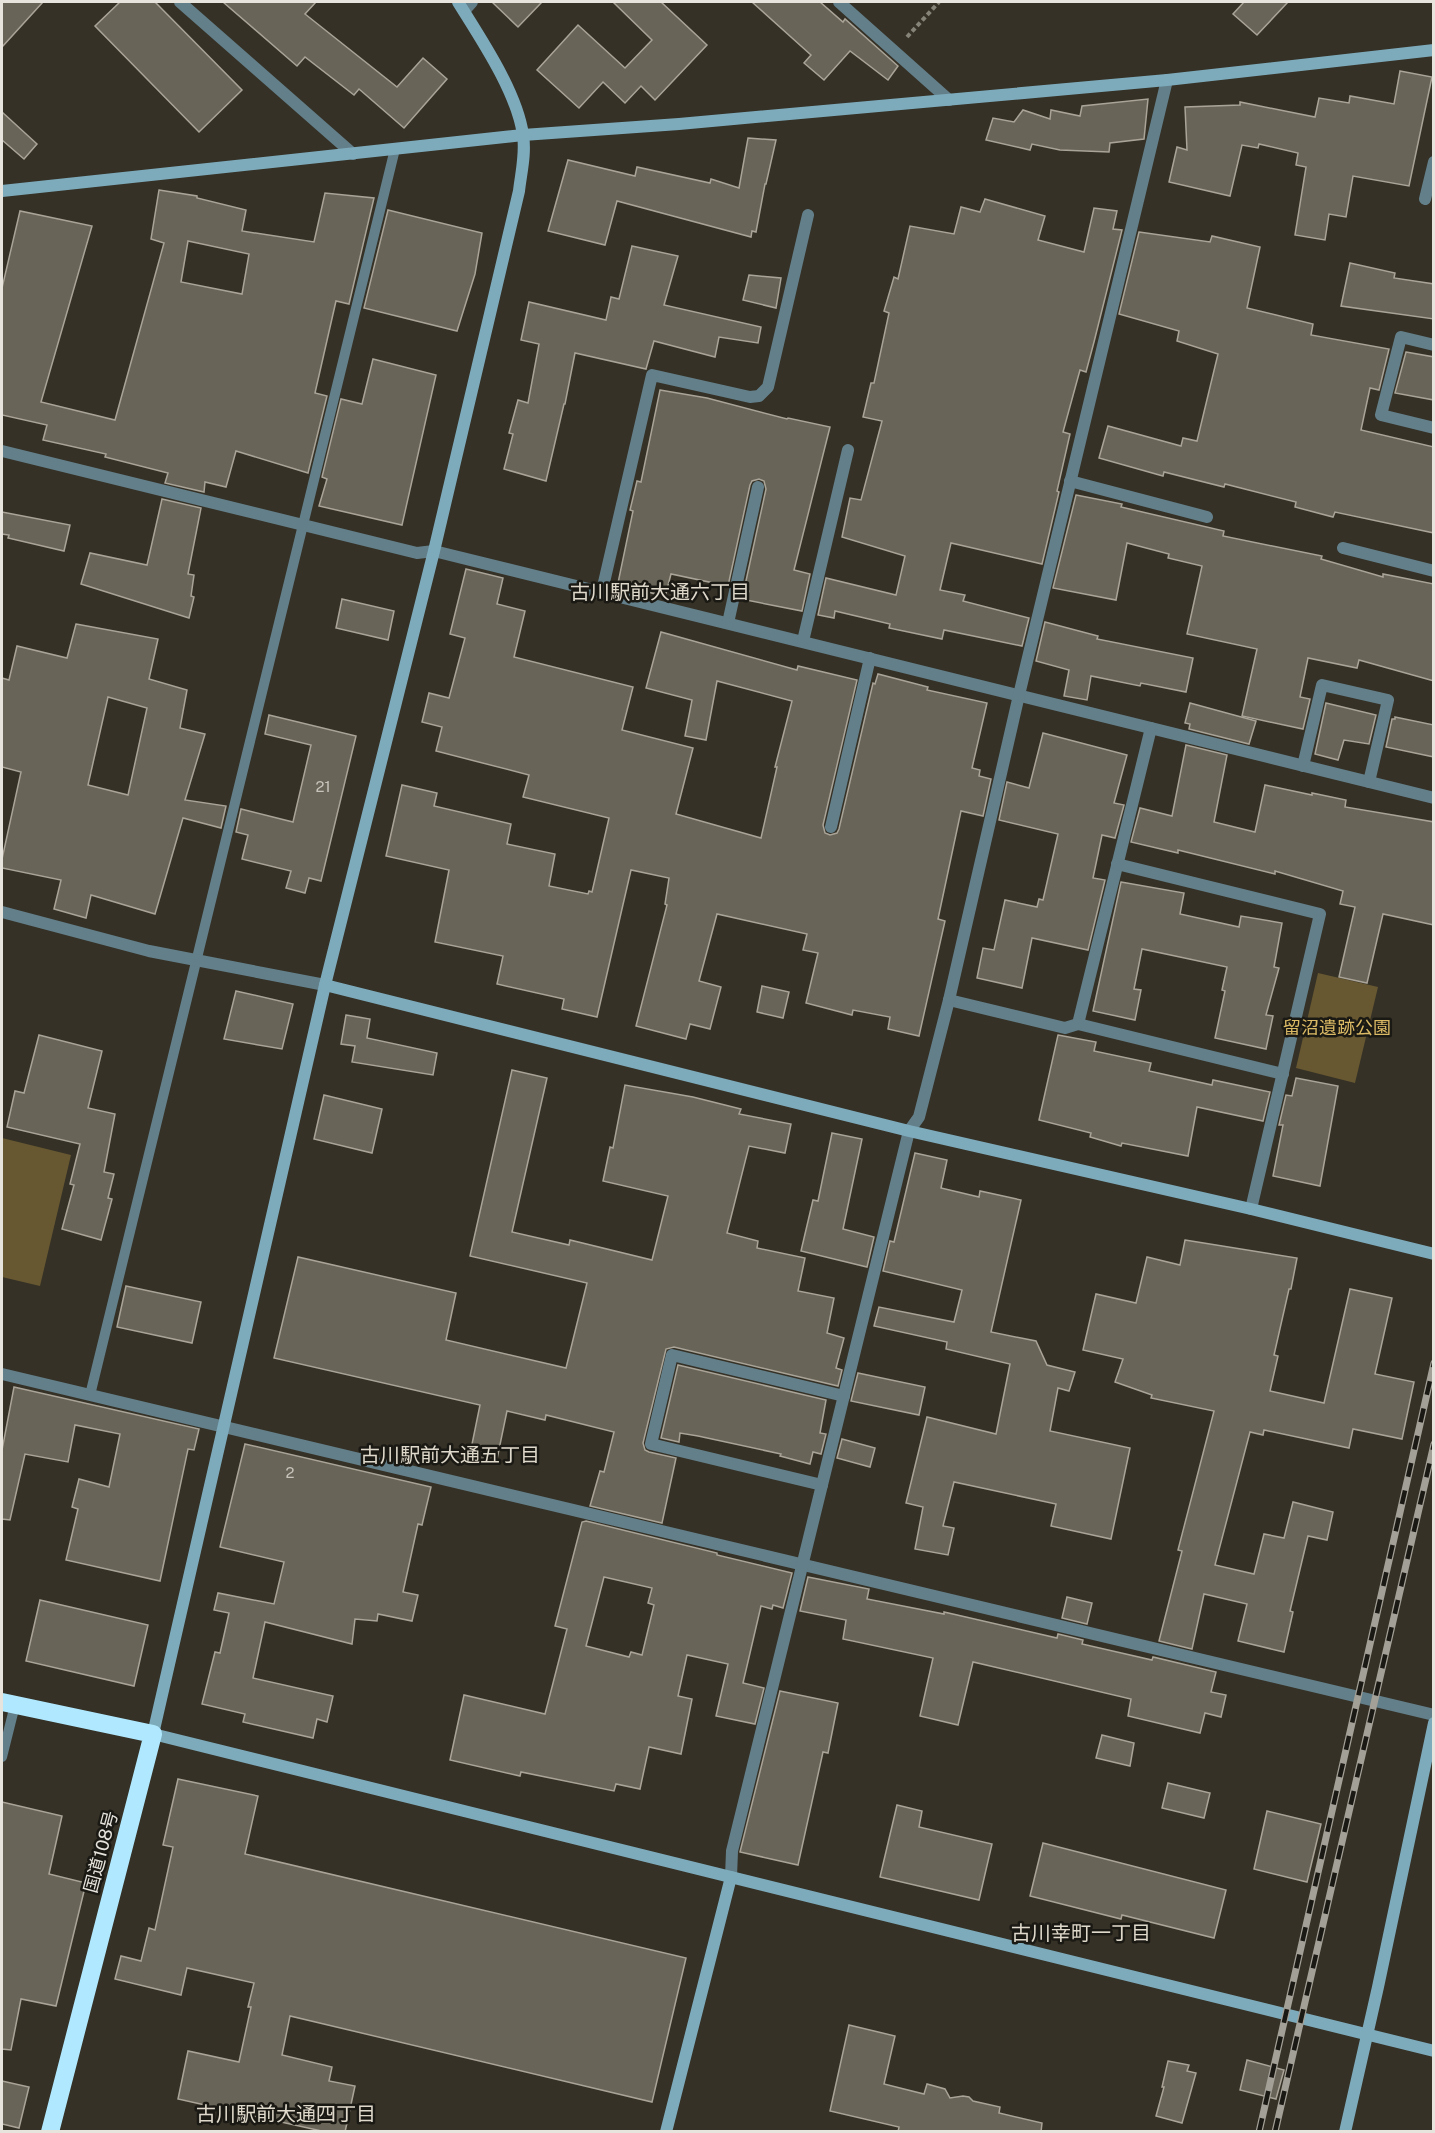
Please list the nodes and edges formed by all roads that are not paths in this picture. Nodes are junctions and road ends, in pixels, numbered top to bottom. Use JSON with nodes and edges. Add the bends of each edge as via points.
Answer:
{"nodes":[{"id":1,"x":180,"y":2,"type":"edge"},
{"id":2,"x":839,"y":2,"type":"edge"},
{"id":3,"x":464,"y":5,"type":"edge"},
{"id":4,"x":1434,"y":50,"type":"edge"},
{"id":5,"x":1167,"y":80,"type":"junction"},
{"id":6,"x":949,"y":100,"type":"junction"},
{"id":7,"x":523,"y":135,"type":"junction"},
{"id":8,"x":396,"y":149,"type":"junction"},
{"id":9,"x":353,"y":154,"type":"junction"},
{"id":10,"x":1434,"y":162,"type":"edge"},
{"id":11,"x":2,"y":190,"type":"edge"},
{"id":12,"x":1425,"y":199,"type":"dead end"},
{"id":13,"x":808,"y":215,"type":"dead end"},
{"id":14,"x":1434,"y":345,"type":"edge"},
{"id":15,"x":1434,"y":428,"type":"edge"},
{"id":16,"x":848,"y":450,"type":"dead end"},
{"id":17,"x":2,"y":451,"type":"edge"},
{"id":18,"x":1070,"y":482,"type":"junction"},
{"id":19,"x":758,"y":487,"type":"dead end"},
{"id":20,"x":1207,"y":517,"type":"dead end"},
{"id":21,"x":304,"y":526,"type":"junction"},
{"id":22,"x":1343,"y":548,"type":"dead end"},
{"id":23,"x":434,"y":550,"type":"junction"},
{"id":24,"x":1434,"y":571,"type":"edge"},
{"id":25,"x":602,"y":591,"type":"junction"},
{"id":26,"x":728,"y":623,"type":"junction"},
{"id":27,"x":803,"y":641,"type":"junction"},
{"id":28,"x":870,"y":658,"type":"junction"},
{"id":29,"x":1019,"y":695,"type":"junction"},
{"id":30,"x":1151,"y":728,"type":"junction"},
{"id":31,"x":1303,"y":766,"type":"junction"},
{"id":32,"x":1369,"y":782,"type":"junction"},
{"id":33,"x":1434,"y":798,"type":"edge"},
{"id":34,"x":831,"y":828,"type":"dead end"},
{"id":35,"x":1117,"y":864,"type":"junction"},
{"id":36,"x":2,"y":912,"type":"edge"},
{"id":37,"x":197,"y":960,"type":"junction"},
{"id":38,"x":325,"y":985,"type":"junction"},
{"id":39,"x":949,"y":1000,"type":"junction"},
{"id":40,"x":1078,"y":1024,"type":"junction"},
{"id":41,"x":1282,"y":1074,"type":"junction"},
{"id":42,"x":909,"y":1131,"type":"junction"},
{"id":43,"x":1251,"y":1209,"type":"junction"},
{"id":44,"x":1434,"y":1254,"type":"edge"},
{"id":45,"x":2,"y":1374,"type":"edge"},
{"id":46,"x":90,"y":1395,"type":"junction"},
{"id":47,"x":844,"y":1396,"type":"junction"},
{"id":48,"x":224,"y":1428,"type":"junction"},
{"id":49,"x":822,"y":1485,"type":"junction"},
{"id":50,"x":802,"y":1565,"type":"junction"},
{"id":51,"x":8,"y":1703,"type":"edge"},
{"id":52,"x":1434,"y":1715,"type":"edge"},
{"id":53,"x":1434,"y":1723,"type":"edge"},
{"id":54,"x":153,"y":1734,"type":"junction"},
{"id":55,"x":2,"y":1757,"type":"edge"},
{"id":56,"x":731,"y":1877,"type":"junction"},
{"id":57,"x":1368,"y":2033,"type":"junction"},
{"id":58,"x":1434,"y":2050,"type":"edge"},
{"id":59,"x":50,"y":2132,"type":"edge"},
{"id":60,"x":666,"y":2132,"type":"edge"},
{"id":61,"x":1345,"y":2132,"type":"edge"}],
"edges":[{"from":1,"to":9,"type":"street"},
{"from":2,"to":6,"type":"street"},
{"from":3,"to":7,"type":"street","via":[[503,78]]},
{"from":4,"to":5,"type":"street"},
{"from":5,"to":6,"type":"street"},
{"from":5,"to":18,"type":"street"},
{"from":6,"to":7,"type":"street"},
{"from":7,"to":8,"type":"street"},
{"from":7,"to":23,"type":"street","via":[[519,191]]},
{"from":8,"to":9,"type":"street"},
{"from":8,"to":21,"type":"lane"},
{"from":9,"to":11,"type":"street"},
{"from":10,"to":12,"type":"street"},
{"from":13,"to":25,"type":"street","via":[[768,387],[759,396],[750,397],[652,375]]},
{"from":14,"to":15,"type":"street","via":[[1401,337],[1381,415]]},
{"from":16,"to":27,"type":"street"},
{"from":17,"to":21,"type":"street"},
{"from":18,"to":20,"type":"street"},
{"from":18,"to":29,"type":"street"},
{"from":19,"to":26,"type":"street"},
{"from":21,"to":23,"type":"street","via":[[417,553]]},
{"from":21,"to":37,"type":"lane"},
{"from":22,"to":24,"type":"street"},
{"from":23,"to":25,"type":"street"},
{"from":23,"to":38,"type":"street"},
{"from":25,"to":26,"type":"street"},
{"from":26,"to":27,"type":"street"},
{"from":27,"to":28,"type":"street"},
{"from":28,"to":29,"type":"street"},
{"from":28,"to":34,"type":"street"},
{"from":29,"to":30,"type":"street"},
{"from":29,"to":39,"type":"street"},
{"from":30,"to":31,"type":"street"},
{"from":30,"to":35,"type":"street"},
{"from":31,"to":32,"type":"street"},
{"from":31,"to":32,"type":"street","via":[[1322,685],[1388,700]]},
{"from":32,"to":33,"type":"street"},
{"from":35,"to":40,"type":"street"},
{"from":35,"to":41,"type":"street","via":[[1320,914]]},
{"from":36,"to":37,"type":"street"},
{"from":37,"to":38,"type":"street"},
{"from":37,"to":46,"type":"lane"},
{"from":38,"to":42,"type":"street"},
{"from":38,"to":48,"type":"street"},
{"from":39,"to":40,"type":"street","via":[[1065,1028]]},
{"from":39,"to":42,"type":"street","via":[[919,1117]]},
{"from":40,"to":41,"type":"street"},
{"from":41,"to":43,"type":"street"},
{"from":42,"to":43,"type":"street"},
{"from":42,"to":47,"type":"street"},
{"from":43,"to":44,"type":"street"},
{"from":45,"to":46,"type":"street"},
{"from":46,"to":48,"type":"street"},
{"from":47,"to":49,"type":"street"},
{"from":47,"to":49,"type":"street","via":[[672,1354],[651,1444]]},
{"from":48,"to":50,"type":"street"},
{"from":48,"to":54,"type":"street"},
{"from":49,"to":50,"type":"street"},
{"from":50,"to":52,"type":"street"},
{"from":50,"to":56,"type":"street","via":[[732,1851]]},
{"from":51,"to":54,"type":"highway"},
{"from":51,"to":55,"type":"lane"},
{"from":53,"to":57,"type":"street"},
{"from":54,"to":56,"type":"street"},
{"from":54,"to":59,"type":"highway","name":"国道108号"},
{"from":56,"to":57,"type":"street"},
{"from":56,"to":60,"type":"street"},
{"from":57,"to":58,"type":"street"},
{"from":57,"to":61,"type":"street"}]}
